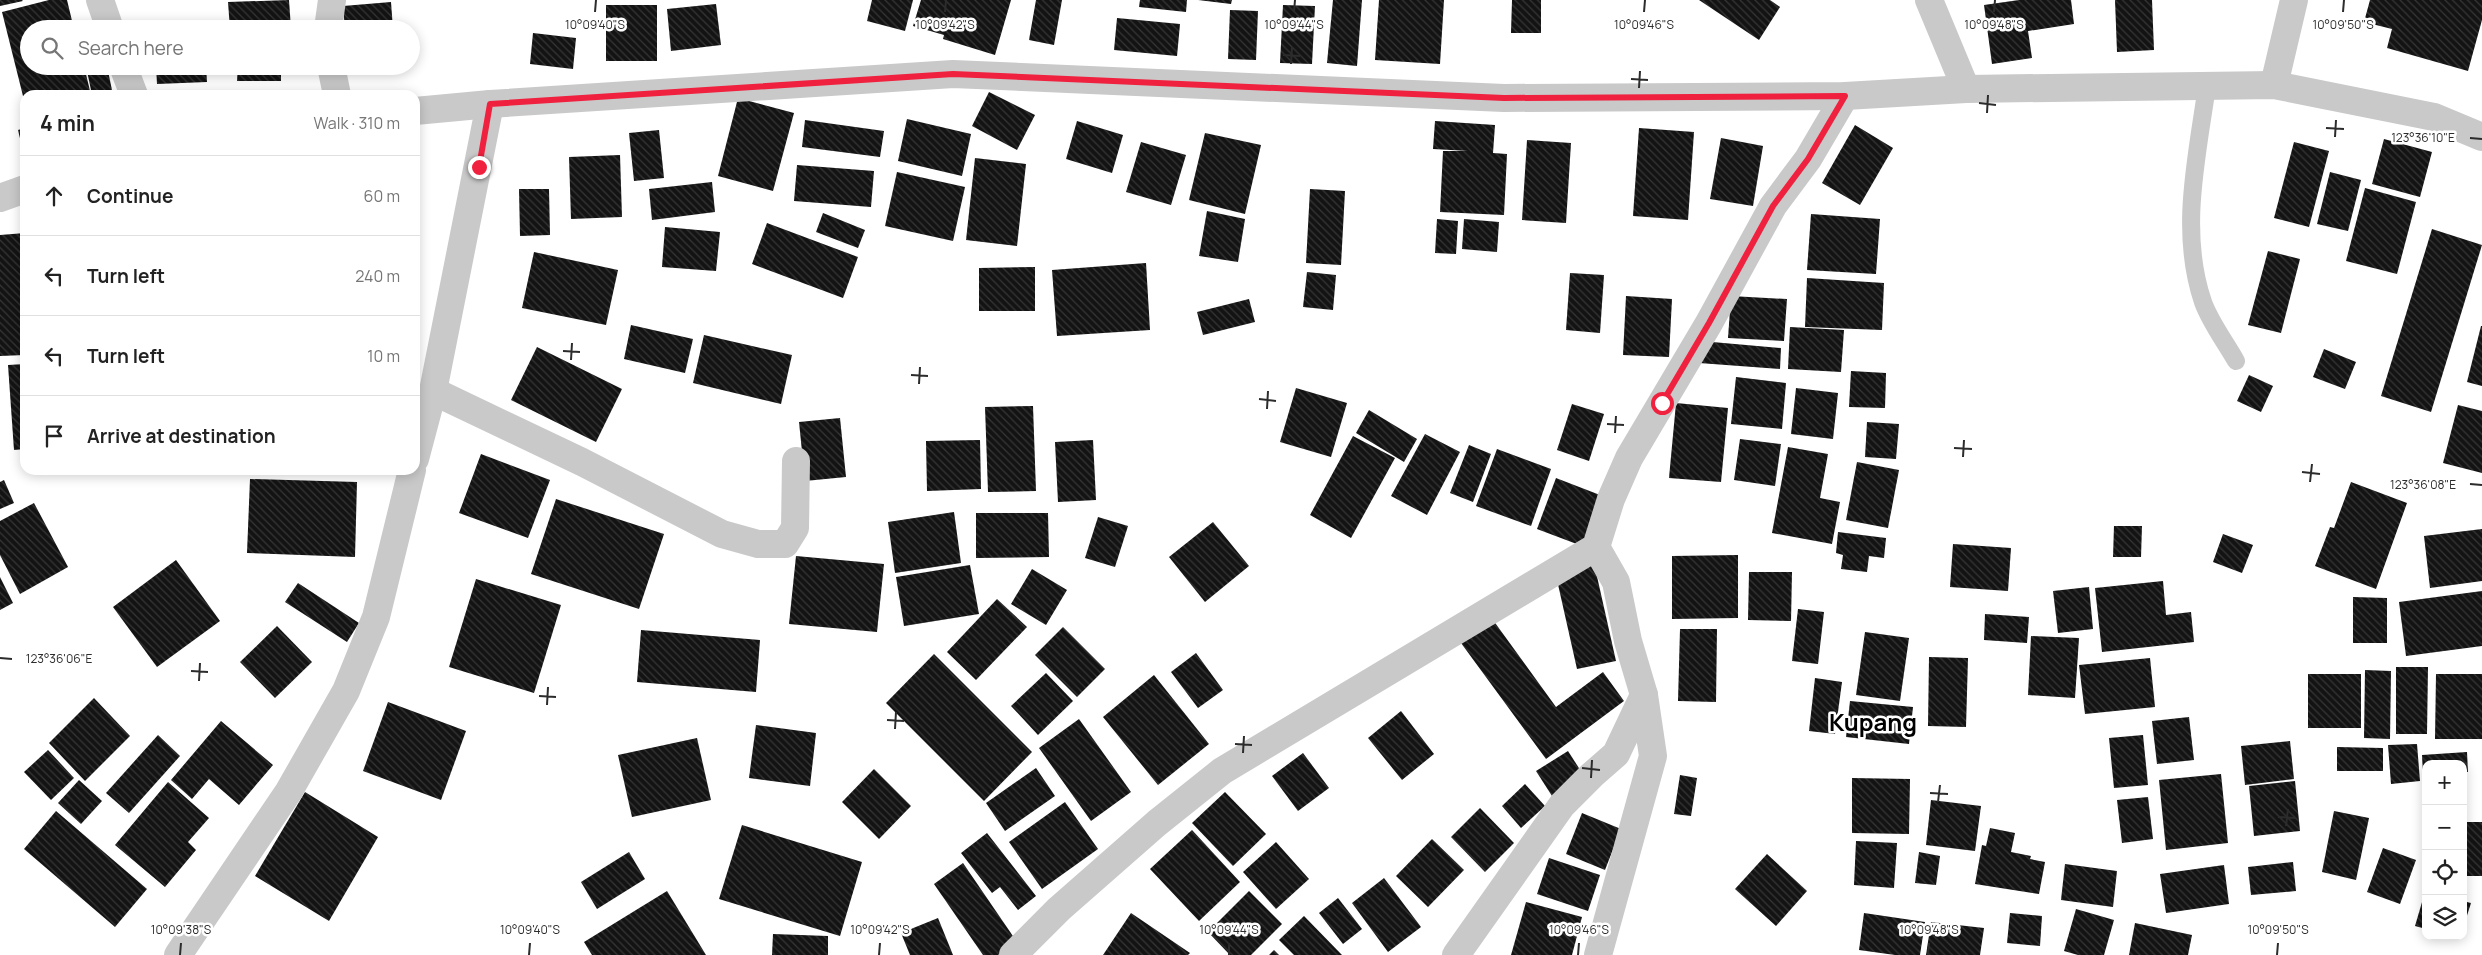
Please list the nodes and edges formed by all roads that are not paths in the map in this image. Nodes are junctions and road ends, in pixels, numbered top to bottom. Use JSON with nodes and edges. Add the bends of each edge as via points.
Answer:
{"nodes":[{"id":1,"x":100,"y":0,"type":"edge"},
{"id":2,"x":332,"y":0,"type":"edge"},
{"id":3,"x":1929,"y":0,"type":"edge"},
{"id":4,"x":2294,"y":0,"type":"edge"},
{"id":5,"x":107,"y":20,"type":"edge"},
{"id":6,"x":329,"y":20,"type":"edge"},
{"id":7,"x":126,"y":75,"type":"edge"},
{"id":8,"x":333,"y":75,"type":"edge"},
{"id":9,"x":2274,"y":85,"type":"junction"},
{"id":10,"x":2207,"y":86,"type":"junction"},
{"id":11,"x":1966,"y":89,"type":"junction"},
{"id":12,"x":132,"y":90,"type":"edge"},
{"id":13,"x":336,"y":90,"type":"edge"},
{"id":14,"x":1845,"y":96,"type":"junction"},
{"id":15,"x":490,"y":104,"type":"junction"},
{"id":16,"x":420,"y":111,"type":"edge"},
{"id":17,"x":2482,"y":137,"type":"edge"},
{"id":18,"x":20,"y":191,"type":"edge"},
{"id":19,"x":0,"y":198,"type":"edge"},
{"id":20,"x":2236,"y":361,"type":"dead end"},
{"id":21,"x":433,"y":390,"type":"junction"},
{"id":22,"x":420,"y":440,"type":"edge"},
{"id":23,"x":796,"y":461,"type":"dead end"},
{"id":24,"x":411,"y":475,"type":"edge"},
{"id":25,"x":1596,"y":547,"type":"junction"},
{"id":26,"x":1644,"y":695,"type":"junction"},
{"id":27,"x":178,"y":955,"type":"edge"},
{"id":28,"x":1013,"y":955,"type":"edge"},
{"id":29,"x":1456,"y":955,"type":"edge"},
{"id":30,"x":1598,"y":955,"type":"edge"}],
"edges":[{"from":1,"to":5,"type":"street"},
{"from":2,"to":6,"type":"street"},
{"from":3,"to":11,"type":"street"},
{"from":4,"to":9,"type":"street"},
{"from":7,"to":12,"type":"street"},
{"from":8,"to":13,"type":"street"},
{"from":9,"to":10,"type":"street"},
{"from":9,"to":17,"type":"street","via":[[2434,116]]},
{"from":10,"to":11,"type":"street"},
{"from":10,"to":20,"type":"lane","via":[[2191,197],[2190,242],[2203,302]]},
{"from":11,"to":14,"type":"street"},
{"from":14,"to":15,"type":"street","via":[[1504,98],[953,74]]},
{"from":14,"to":25,"type":"street","via":[[1808,159],[1773,206],[1629,458],[1611,499]]},
{"from":15,"to":16,"type":"street"},
{"from":15,"to":21,"type":"street"},
{"from":18,"to":19,"type":"street"},
{"from":21,"to":22,"type":"street"},
{"from":21,"to":23,"type":"street","via":[[722,534],[758,544],[785,544],[795,528]]},
{"from":24,"to":27,"type":"street","via":[[376,617],[346,691],[288,791]]},
{"from":25,"to":26,"type":"street","via":[[1616,582],[1628,641]]},
{"from":25,"to":28,"type":"street","via":[[1222,771],[1129,847]]},
{"from":26,"to":29,"type":"street","via":[[1616,754],[1562,806]]},
{"from":26,"to":30,"type":"street","via":[[1653,756]]}]}
